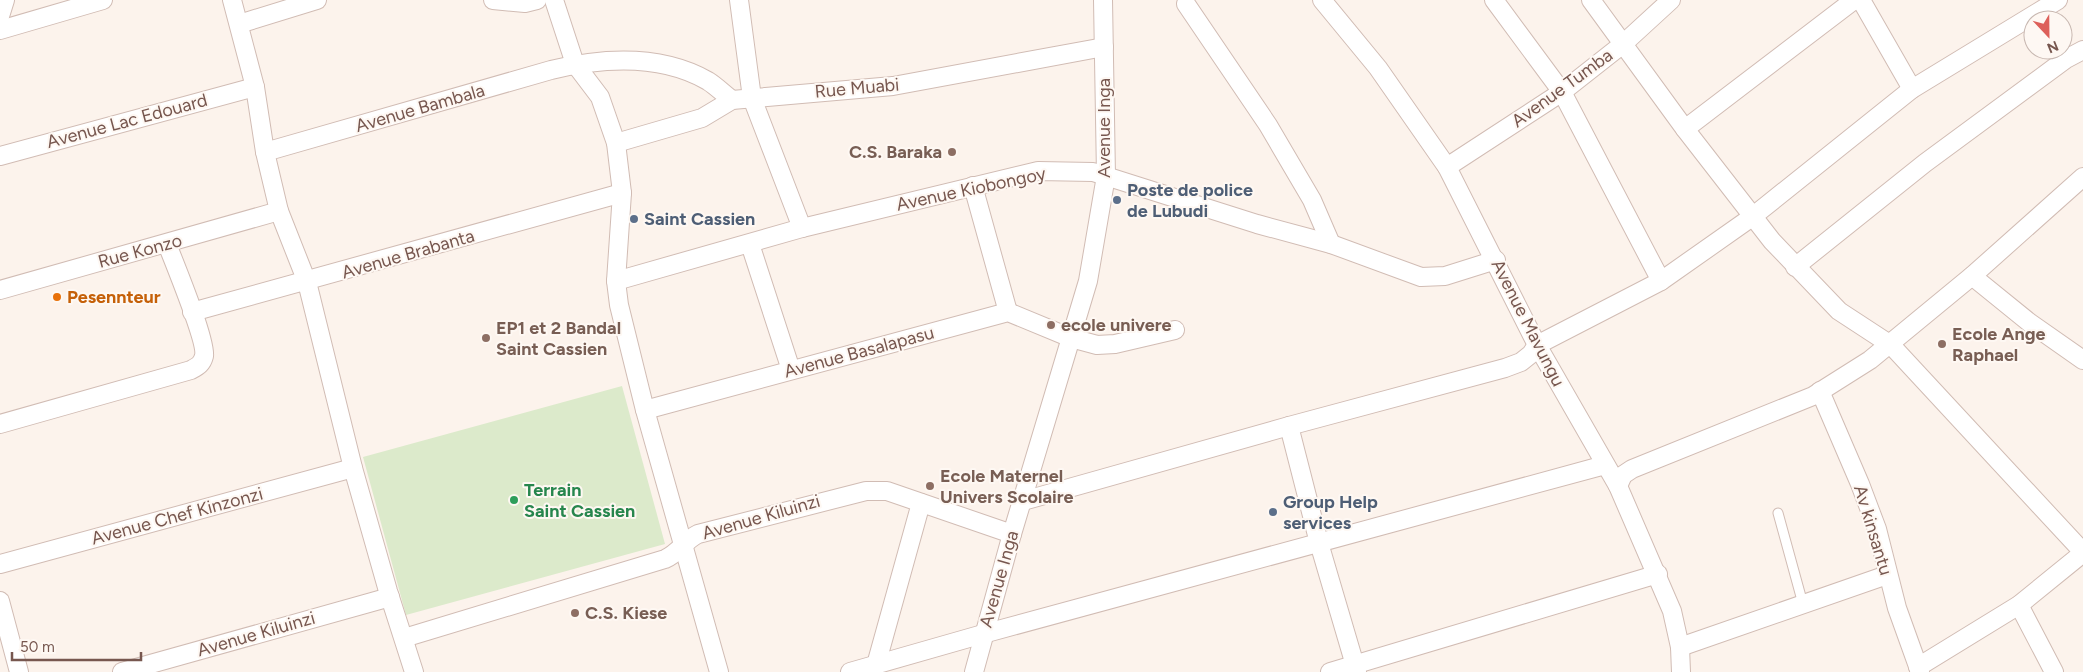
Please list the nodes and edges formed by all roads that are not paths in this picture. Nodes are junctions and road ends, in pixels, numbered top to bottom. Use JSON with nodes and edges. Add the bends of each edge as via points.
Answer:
{"nodes":[{"id":1,"x":5,"y":0,"type":"edge"},
{"id":2,"x":103,"y":0,"type":"edge"},
{"id":3,"x":232,"y":0,"type":"edge"},
{"id":4,"x":317,"y":0,"type":"edge"},
{"id":5,"x":493,"y":0,"type":"edge"},
{"id":6,"x":537,"y":0,"type":"edge"},
{"id":7,"x":554,"y":0,"type":"edge"},
{"id":8,"x":739,"y":0,"type":"edge"},
{"id":9,"x":1103,"y":0,"type":"edge"},
{"id":10,"x":1322,"y":0,"type":"edge"},
{"id":11,"x":1494,"y":0,"type":"edge"},
{"id":12,"x":1591,"y":0,"type":"edge"},
{"id":13,"x":1671,"y":0,"type":"edge"},
{"id":14,"x":1854,"y":0,"type":"edge"},
{"id":15,"x":1862,"y":0,"type":"edge"},
{"id":16,"x":2058,"y":0,"type":"edge"},
{"id":17,"x":1186,"y":4,"type":"dead end"},
{"id":18,"x":0,"y":16,"type":"edge"},
{"id":19,"x":239,"y":24,"type":"junction"},
{"id":20,"x":0,"y":30,"type":"edge"},
{"id":21,"x":1623,"y":44,"type":"junction"},
{"id":22,"x":1104,"y":47,"type":"junction"},
{"id":23,"x":2083,"y":50,"type":"edge"},
{"id":24,"x":575,"y":64,"type":"junction"},
{"id":25,"x":255,"y":87,"type":"junction"},
{"id":26,"x":1912,"y":89,"type":"junction"},
{"id":27,"x":1562,"y":92,"type":"junction"},
{"id":28,"x":752,"y":98,"type":"junction"},
{"id":29,"x":732,"y":100,"type":"junction"},
{"id":30,"x":1685,"y":128,"type":"junction"},
{"id":31,"x":616,"y":143,"type":"junction"},
{"id":32,"x":265,"y":152,"type":"junction"},
{"id":33,"x":0,"y":156,"type":"edge"},
{"id":34,"x":1447,"y":168,"type":"junction"},
{"id":35,"x":1106,"y":176,"type":"junction"},
{"id":36,"x":2083,"y":177,"type":"edge"},
{"id":37,"x":972,"y":186,"type":"junction"},
{"id":38,"x":622,"y":193,"type":"junction"},
{"id":39,"x":279,"y":212,"type":"junction"},
{"id":40,"x":1752,"y":217,"type":"junction"},
{"id":41,"x":802,"y":228,"type":"junction"},
{"id":42,"x":167,"y":244,"type":"junction"},
{"id":43,"x":750,"y":244,"type":"junction"},
{"id":44,"x":1331,"y":244,"type":"junction"},
{"id":45,"x":1496,"y":260,"type":"junction"},
{"id":46,"x":1795,"y":267,"type":"junction"},
{"id":47,"x":1972,"y":276,"type":"junction"},
{"id":48,"x":616,"y":281,"type":"junction"},
{"id":49,"x":1661,"y":281,"type":"junction"},
{"id":50,"x":307,"y":282,"type":"junction"},
{"id":51,"x":0,"y":290,"type":"edge"},
{"id":52,"x":192,"y":312,"type":"junction"},
{"id":53,"x":1008,"y":312,"type":"junction"},
{"id":54,"x":1175,"y":330,"type":"dead end"},
{"id":55,"x":1071,"y":338,"type":"junction"},
{"id":56,"x":1537,"y":345,"type":"junction"},
{"id":57,"x":1891,"y":345,"type":"junction"},
{"id":58,"x":2083,"y":360,"type":"edge"},
{"id":59,"x":791,"y":370,"type":"junction"},
{"id":60,"x":1820,"y":391,"type":"junction"},
{"id":61,"x":645,"y":410,"type":"junction"},
{"id":62,"x":0,"y":424,"type":"edge"},
{"id":63,"x":1289,"y":426,"type":"junction"},
{"id":64,"x":1605,"y":465,"type":"junction"},
{"id":65,"x":353,"y":468,"type":"junction"},
{"id":66,"x":1618,"y":486,"type":"junction"},
{"id":67,"x":1023,"y":501,"type":"junction"},
{"id":68,"x":921,"y":502,"type":"junction"},
{"id":69,"x":1778,"y":513,"type":"dead end"},
{"id":70,"x":1012,"y":534,"type":"junction"},
{"id":71,"x":1319,"y":543,"type":"junction"},
{"id":72,"x":683,"y":547,"type":"junction"},
{"id":73,"x":2083,"y":553,"type":"edge"},
{"id":74,"x":0,"y":564,"type":"edge"},
{"id":75,"x":1658,"y":574,"type":"junction"},
{"id":76,"x":1887,"y":575,"type":"junction"},
{"id":77,"x":390,"y":597,"type":"junction"},
{"id":78,"x":1803,"y":604,"type":"junction"},
{"id":79,"x":2019,"y":605,"type":"junction"},
{"id":80,"x":1,"y":611,"type":"edge"},
{"id":81,"x":983,"y":634,"type":"junction"},
{"id":82,"x":404,"y":638,"type":"junction"},
{"id":83,"x":1680,"y":648,"type":"junction"},
{"id":84,"x":876,"y":665,"type":"junction"},
{"id":85,"x":1356,"y":669,"type":"edge"},
{"id":86,"x":1919,"y":670,"type":"edge"},
{"id":87,"x":20,"y":672,"type":"edge"},
{"id":88,"x":122,"y":672,"type":"edge"},
{"id":89,"x":414,"y":672,"type":"edge"},
{"id":90,"x":719,"y":672,"type":"edge"},
{"id":91,"x":850,"y":672,"type":"edge"},
{"id":92,"x":974,"y":672,"type":"edge"},
{"id":93,"x":1330,"y":672,"type":"edge"},
{"id":94,"x":1681,"y":672,"type":"edge"},
{"id":95,"x":2054,"y":672,"type":"edge"}],
"edges":[{"from":1,"to":18,"type":"street"},
{"from":2,"to":20,"type":"street"},
{"from":3,"to":19,"type":"street"},
{"from":4,"to":19,"type":"street"},
{"from":5,"to":6,"type":"street","via":[[525,3]]},
{"from":7,"to":24,"type":"street"},
{"from":8,"to":28,"type":"street"},
{"from":9,"to":22,"type":"street","name":"Avenue Inga"},
{"from":10,"to":34,"type":"street","name":"Avenue Mavungu","via":[[1378,68]]},
{"from":11,"to":27,"type":"street"},
{"from":12,"to":21,"type":"street"},
{"from":13,"to":21,"type":"street","name":"Avenue Tumba"},
{"from":14,"to":30,"type":"street"},
{"from":15,"to":26,"type":"street"},
{"from":16,"to":26,"type":"street"},
{"from":17,"to":44,"type":"street","via":[[1268,125],[1312,200]]},
{"from":19,"to":25,"type":"street"},
{"from":21,"to":27,"type":"street","name":"Avenue Tumba"},
{"from":21,"to":30,"type":"street"},
{"from":22,"to":28,"type":"street","name":"Rue Muabi","via":[[894,86]]},
{"from":22,"to":35,"type":"street","name":"Avenue Inga"},
{"from":23,"to":46,"type":"street","via":[[2066,59],[1925,163]]},
{"from":24,"to":29,"type":"street","name":"Avenue Bambala","via":[[618,60],[670,66],[708,81]]},
{"from":24,"to":31,"type":"street","via":[[600,97]]},
{"from":24,"to":32,"type":"street","name":"Avenue Bambala"},
{"from":25,"to":32,"type":"street"},
{"from":25,"to":33,"type":"street","name":"Avenue Lac Edouard"},
{"from":26,"to":40,"type":"street"},
{"from":27,"to":34,"type":"street","name":"Avenue Tumba"},
{"from":27,"to":49,"type":"street"},
{"from":28,"to":29,"type":"street","name":"Rue Muabi"},
{"from":28,"to":41,"type":"street"},
{"from":29,"to":31,"type":"street","name":"Rue Muabi","via":[[702,118]]},
{"from":30,"to":40,"type":"street"},
{"from":31,"to":38,"type":"street"},
{"from":32,"to":39,"type":"street"},
{"from":34,"to":45,"type":"street","name":"Avenue Mavungu"},
{"from":35,"to":37,"type":"street","name":"Avenue Kiobongoy","via":[[1093,172],[1038,171]]},
{"from":35,"to":44,"type":"street","name":"Avenue Kiobongoy"},
{"from":35,"to":55,"type":"street","name":"Avenue Inga","via":[[1088,281]]},
{"from":36,"to":47,"type":"street"},
{"from":37,"to":41,"type":"street","name":"Avenue Kiobongoy"},
{"from":37,"to":53,"type":"street"},
{"from":38,"to":48,"type":"street"},
{"from":38,"to":50,"type":"street","name":"Avenue Brabanta"},
{"from":39,"to":42,"type":"street","name":"Rue Konzo"},
{"from":39,"to":50,"type":"street"},
{"from":40,"to":46,"type":"street"},
{"from":40,"to":49,"type":"street"},
{"from":41,"to":43,"type":"street","name":"Avenue Kiobongoy"},
{"from":42,"to":51,"type":"street","name":"Rue Konzo"},
{"from":42,"to":52,"type":"street"},
{"from":43,"to":48,"type":"street","name":"Avenue Kiobongoy"},
{"from":43,"to":59,"type":"street"},
{"from":44,"to":45,"type":"street","name":"Avenue Kiobongoy","via":[[1421,277],[1445,276]]},
{"from":45,"to":56,"type":"street","name":"Avenue Mavungu"},
{"from":46,"to":57,"type":"street","via":[[1839,311]]},
{"from":47,"to":57,"type":"street"},
{"from":47,"to":58,"type":"street"},
{"from":48,"to":61,"type":"street"},
{"from":49,"to":56,"type":"street"},
{"from":50,"to":52,"type":"street","name":"Avenue Brabanta"},
{"from":50,"to":65,"type":"street"},
{"from":52,"to":62,"type":"street","via":[[205,354],[202,364],[192,370]]},
{"from":53,"to":55,"type":"street"},
{"from":53,"to":59,"type":"street","name":"Avenue Basalapasu"},
{"from":54,"to":55,"type":"street","via":[[1106,345]]},
{"from":55,"to":67,"type":"street","name":"Avenue Inga"},
{"from":56,"to":63,"type":"street","via":[[1521,362],[1505,368]]},
{"from":56,"to":64,"type":"street","name":"Avenue Mavungu"},
{"from":57,"to":60,"type":"street"},
{"from":57,"to":73,"type":"street"},
{"from":59,"to":61,"type":"street","name":"Avenue Basalapasu"},
{"from":60,"to":66,"type":"street","via":[[1632,469],[1623,474]]},
{"from":60,"to":76,"type":"street","name":"Av kinsantu","via":[[1877,529]]},
{"from":61,"to":72,"type":"street"},
{"from":63,"to":67,"type":"street"},
{"from":63,"to":71,"type":"street"},
{"from":64,"to":66,"type":"street","name":"Avenue Mavungu"},
{"from":64,"to":71,"type":"street"},
{"from":65,"to":74,"type":"street","name":"Avenue Chef Kinzonzi"},
{"from":65,"to":77,"type":"street"},
{"from":66,"to":75,"type":"street","name":"Avenue Mavungu"},
{"from":67,"to":70,"type":"street","name":"Avenue Inga"},
{"from":68,"to":70,"type":"street","name":"Avenue Kiluinzi"},
{"from":68,"to":72,"type":"street","name":"Avenue Kiluinzi","via":[[887,490],[850,493],[698,534],[689,538]]},
{"from":68,"to":84,"type":"street"},
{"from":69,"to":78,"type":"lane"},
{"from":70,"to":81,"type":"street","name":"Avenue Inga"},
{"from":71,"to":81,"type":"street"},
{"from":71,"to":85,"type":"street"},
{"from":72,"to":82,"type":"street","name":"Avenue Kiluinzi","via":[[675,555]]},
{"from":72,"to":90,"type":"street"},
{"from":73,"to":79,"type":"street"},
{"from":75,"to":83,"type":"street","name":"Avenue Mavungu","via":[[1672,611]]},
{"from":75,"to":85,"type":"street"},
{"from":76,"to":78,"type":"street"},
{"from":76,"to":86,"type":"street","name":"Av kinsantu"},
{"from":77,"to":82,"type":"street"},
{"from":77,"to":88,"type":"street","name":"Avenue Kiluinzi"},
{"from":78,"to":83,"type":"street"},
{"from":79,"to":86,"type":"street"},
{"from":79,"to":95,"type":"street"},
{"from":80,"to":87,"type":"street"},
{"from":81,"to":84,"type":"street"},
{"from":81,"to":92,"type":"street","name":"Avenue Inga"},
{"from":82,"to":89,"type":"street"},
{"from":83,"to":94,"type":"street","name":"Avenue Mavungu"},
{"from":84,"to":91,"type":"street"},
{"from":85,"to":93,"type":"street"}]}
